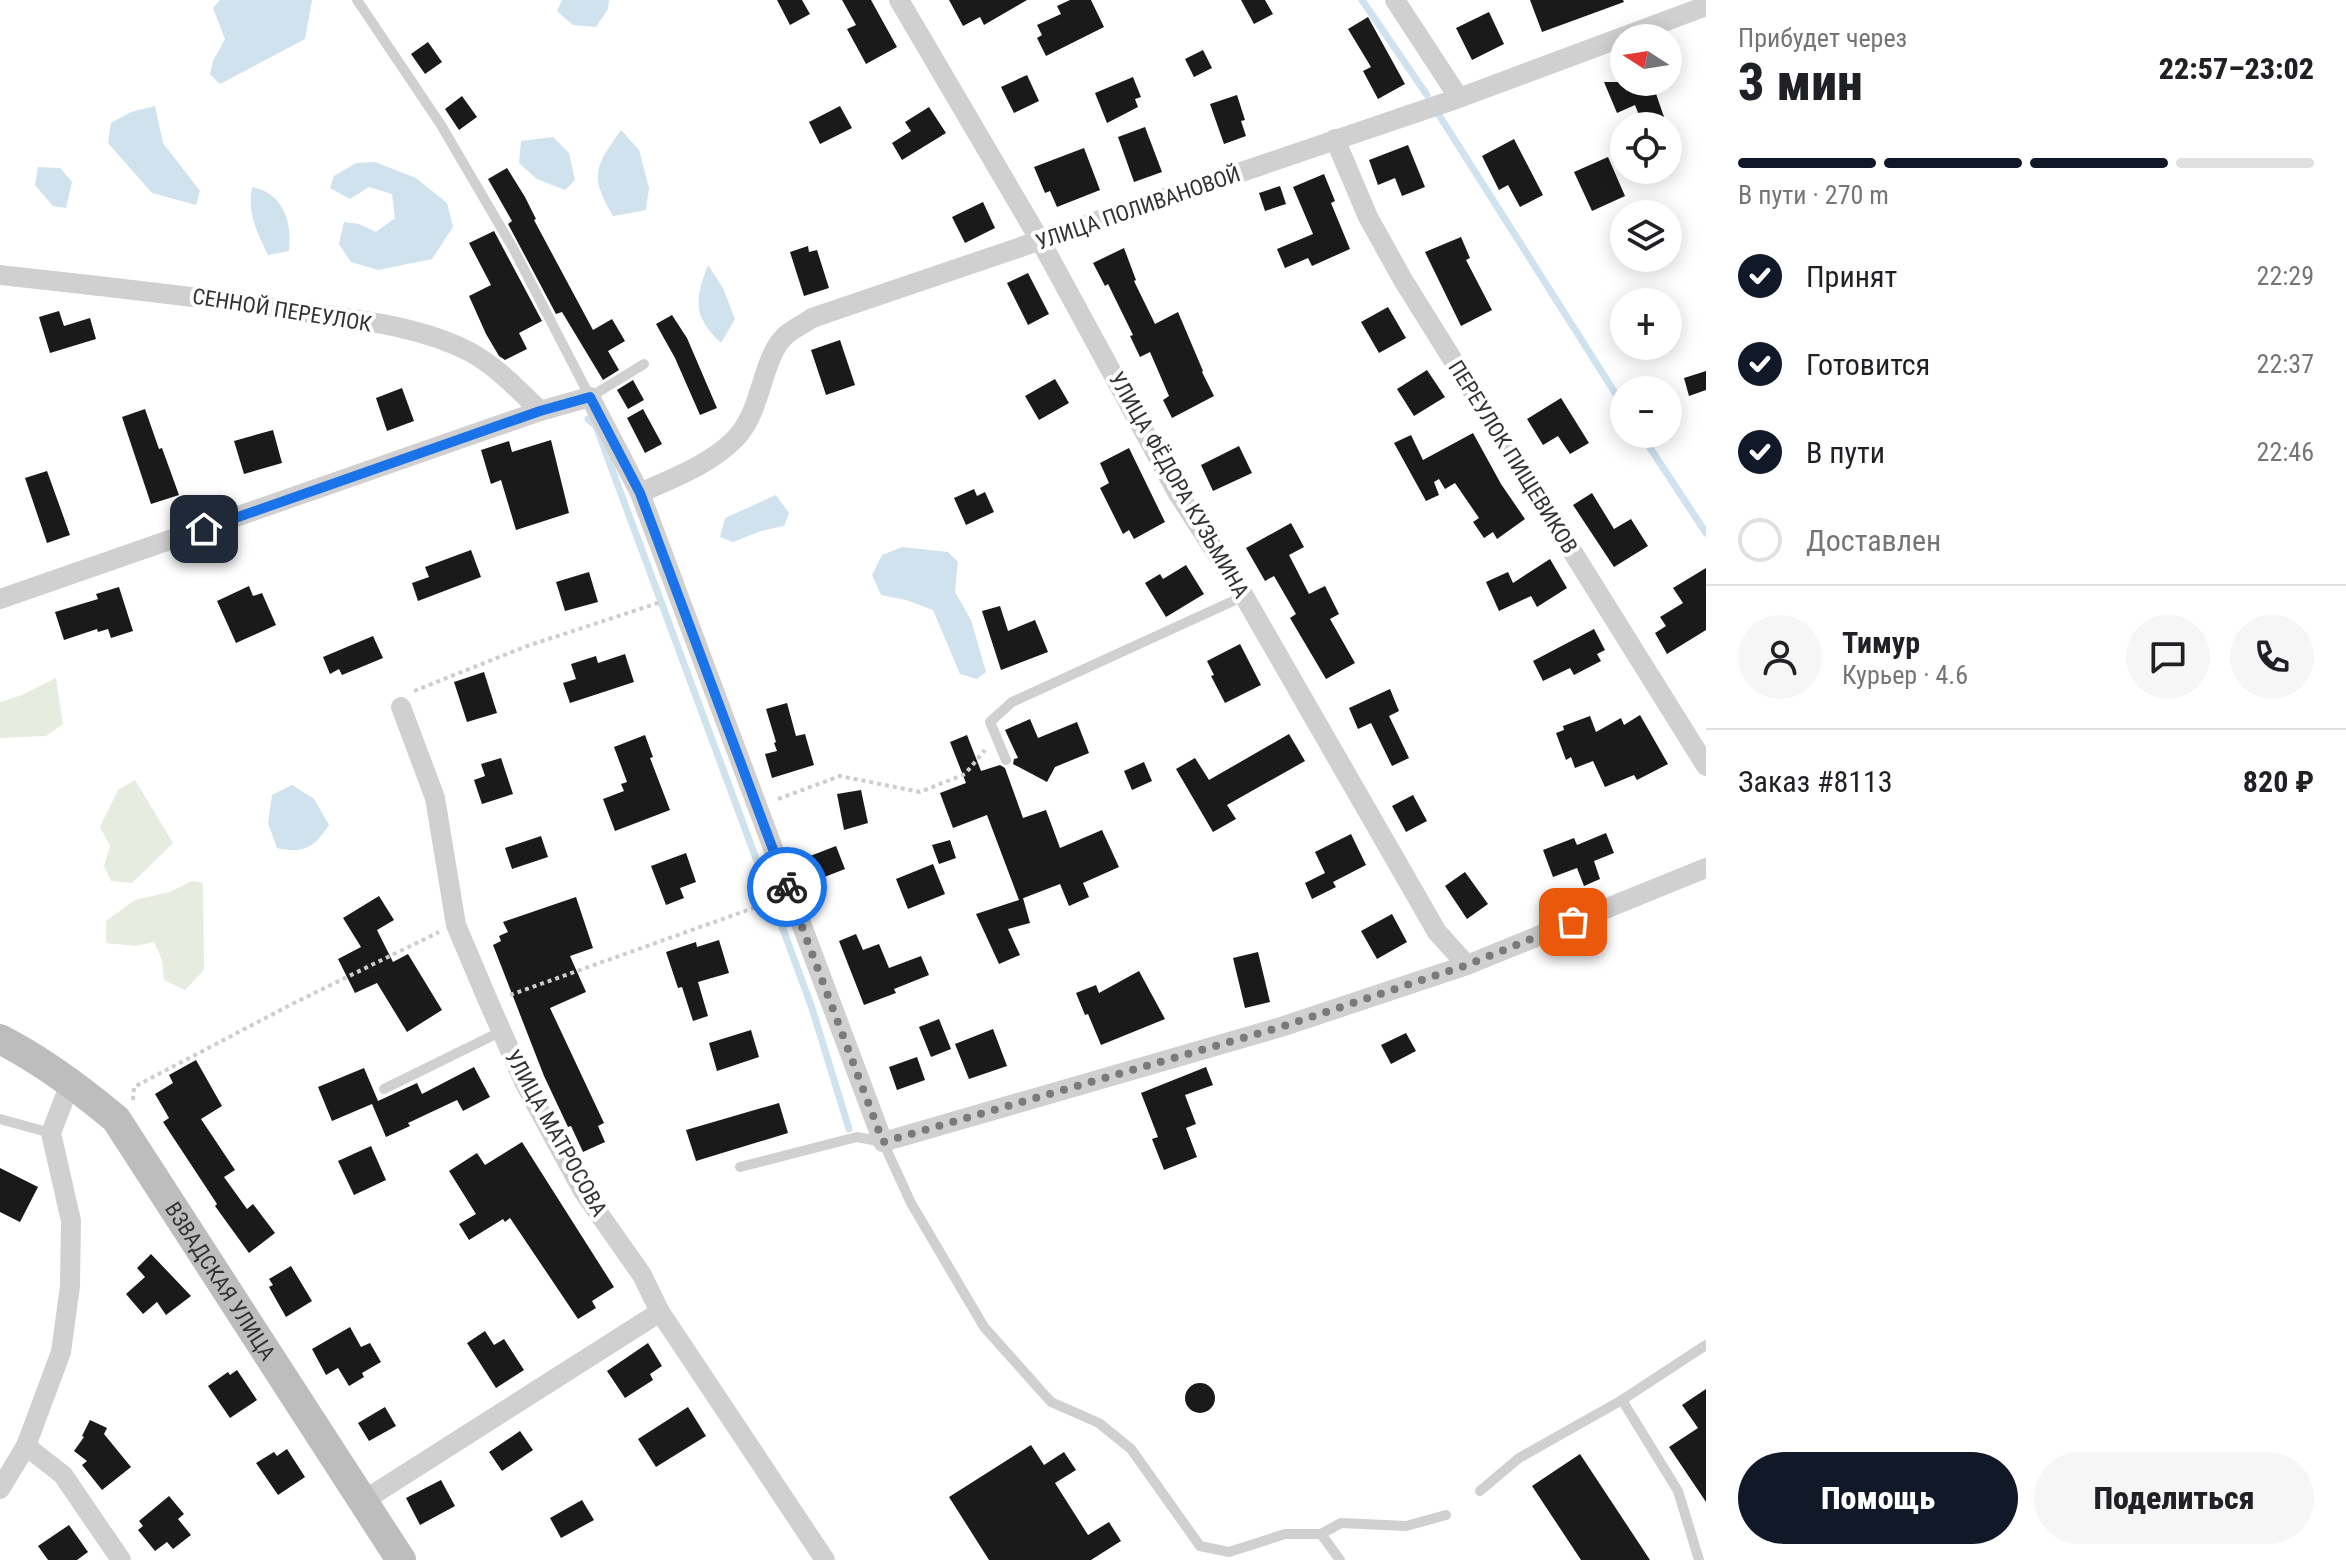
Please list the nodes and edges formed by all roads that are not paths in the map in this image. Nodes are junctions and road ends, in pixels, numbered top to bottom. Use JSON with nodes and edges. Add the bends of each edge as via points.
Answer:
{"nodes":[{"id":1,"x":357,"y":0,"type":"edge"},
{"id":2,"x":899,"y":0,"type":"edge"},
{"id":3,"x":1395,"y":0,"type":"edge"},
{"id":4,"x":1706,"y":6,"type":"edge"},
{"id":5,"x":1459,"y":98,"type":"junction"},
{"id":6,"x":1335,"y":139,"type":"junction"},
{"id":7,"x":1041,"y":242,"type":"junction"},
{"id":8,"x":0,"y":275,"type":"edge"},
{"id":9,"x":644,"y":364,"type":"dead end"},
{"id":10,"x":590,"y":397,"type":"junction"},
{"id":11,"x":540,"y":411,"type":"junction"},
{"id":12,"x":640,"y":493,"type":"junction"},
{"id":13,"x":1244,"y":596,"type":"junction"},
{"id":14,"x":0,"y":599,"type":"edge"},
{"id":15,"x":401,"y":707,"type":"road end"},
{"id":16,"x":1006,"y":760,"type":"dead end"},
{"id":17,"x":1706,"y":766,"type":"edge"},
{"id":18,"x":1706,"y":868,"type":"edge"},
{"id":19,"x":1467,"y":965,"type":"junction"},
{"id":20,"x":502,"y":1031,"type":"junction"},
{"id":21,"x":0,"y":1039,"type":"edge"},
{"id":22,"x":71,"y":1081,"type":"junction"},
{"id":23,"x":384,"y":1089,"type":"dead end"},
{"id":24,"x":0,"y":1119,"type":"edge"},
{"id":25,"x":51,"y":1133,"type":"junction"},
{"id":26,"x":883,"y":1142,"type":"junction"},
{"id":27,"x":740,"y":1167,"type":"dead end"},
{"id":28,"x":660,"y":1312,"type":"junction"},
{"id":29,"x":1706,"y":1345,"type":"edge"},
{"id":30,"x":1622,"y":1400,"type":"junction"},
{"id":31,"x":26,"y":1446,"type":"junction"},
{"id":32,"x":0,"y":1489,"type":"edge"},
{"id":33,"x":1480,"y":1491,"type":"dead end"},
{"id":34,"x":363,"y":1501,"type":"junction"},
{"id":35,"x":1446,"y":1515,"type":"dead end"},
{"id":36,"x":1321,"y":1534,"type":"junction"},
{"id":37,"x":121,"y":1560,"type":"edge"},
{"id":38,"x":401,"y":1560,"type":"edge"},
{"id":39,"x":825,"y":1560,"type":"edge"},
{"id":40,"x":1340,"y":1560,"type":"edge"},
{"id":41,"x":1699,"y":1560,"type":"edge"}],
"edges":[{"from":1,"to":10,"type":"lane","via":[[441,125],[513,248]]},
{"from":2,"to":7,"type":"street","name":"УЛИЦА ФЁДОРА КУЗЬМИНА"},
{"from":3,"to":5,"type":"street"},
{"from":4,"to":5,"type":"street","name":"УЛИЦА ПОЛИВАНОВОЙ"},
{"from":5,"to":6,"type":"street","name":"УЛИЦА ПОЛИВАНОВОЙ"},
{"from":6,"to":7,"type":"street","name":"УЛИЦА ПОЛИВАНОВОЙ"},
{"from":6,"to":17,"type":"street","name":"ПЕРЕУЛОК ПИЩЕВИКОВ","via":[[1368,217],[1403,280]]},
{"from":7,"to":12,"type":"street","name":"УЛИЦА ПОЛИВАНОВОЙ","via":[[812,318],[784,336],[755,409],[737,438],[705,463]]},
{"from":7,"to":13,"type":"street","name":"УЛИЦА ФЁДОРА КУЗЬМИНА","via":[[1177,492]]},
{"from":8,"to":11,"type":"street","name":"СЕННОЙ ПЕРЕУЛОК","via":[[229,300],[432,337],[471,353]]},
{"from":9,"to":10,"type":"lane"},
{"from":10,"to":11,"type":"street"},
{"from":10,"to":12,"type":"street"},
{"from":11,"to":14,"type":"street"},
{"from":12,"to":26,"type":"street"},
{"from":13,"to":16,"type":"lane","via":[[1012,702],[990,722]]},
{"from":13,"to":19,"type":"street","name":"УЛИЦА ФЁДОРА КУЗЬМИНА","via":[[1437,932]]},
{"from":15,"to":20,"type":"street","name":"УЛИЦА МАТРОСОВА","via":[[435,798],[456,925]]},
{"from":18,"to":19,"type":"street"},
{"from":19,"to":26,"type":"street","via":[[1281,1027]]},
{"from":20,"to":23,"type":"lane"},
{"from":20,"to":28,"type":"street","name":"УЛИЦА МАТРОСОВА","via":[[583,1191],[642,1275]]},
{"from":21,"to":22,"type":"street","name":"ВЗВАДСКАЯ УЛИЦА"},
{"from":22,"to":25,"type":"street"},
{"from":22,"to":34,"type":"street","name":"ВЗВАДСКАЯ УЛИЦА","via":[[116,1119]]},
{"from":24,"to":25,"type":"lane"},
{"from":25,"to":31,"type":"street","via":[[71,1221],[70,1286],[61,1352]]},
{"from":26,"to":27,"type":"lane","via":[[857,1137]]},
{"from":26,"to":36,"type":"lane","via":[[911,1203],[984,1327],[1051,1402],[1099,1423],[1131,1449],[1200,1546],[1229,1552],[1285,1534]]},
{"from":28,"to":34,"type":"street"},
{"from":28,"to":39,"type":"street","name":"УЛИЦА МАТРОСОВА"},
{"from":29,"to":30,"type":"lane"},
{"from":30,"to":33,"type":"lane","via":[[1519,1458]]},
{"from":30,"to":41,"type":"lane","via":[[1678,1491]]},
{"from":31,"to":32,"type":"street"},
{"from":31,"to":37,"type":"street","via":[[63,1475]]},
{"from":34,"to":38,"type":"street","name":"ВЗВАДСКАЯ УЛИЦА"},
{"from":35,"to":36,"type":"lane","via":[[1406,1526],[1341,1523]]},
{"from":36,"to":40,"type":"lane"}]}
